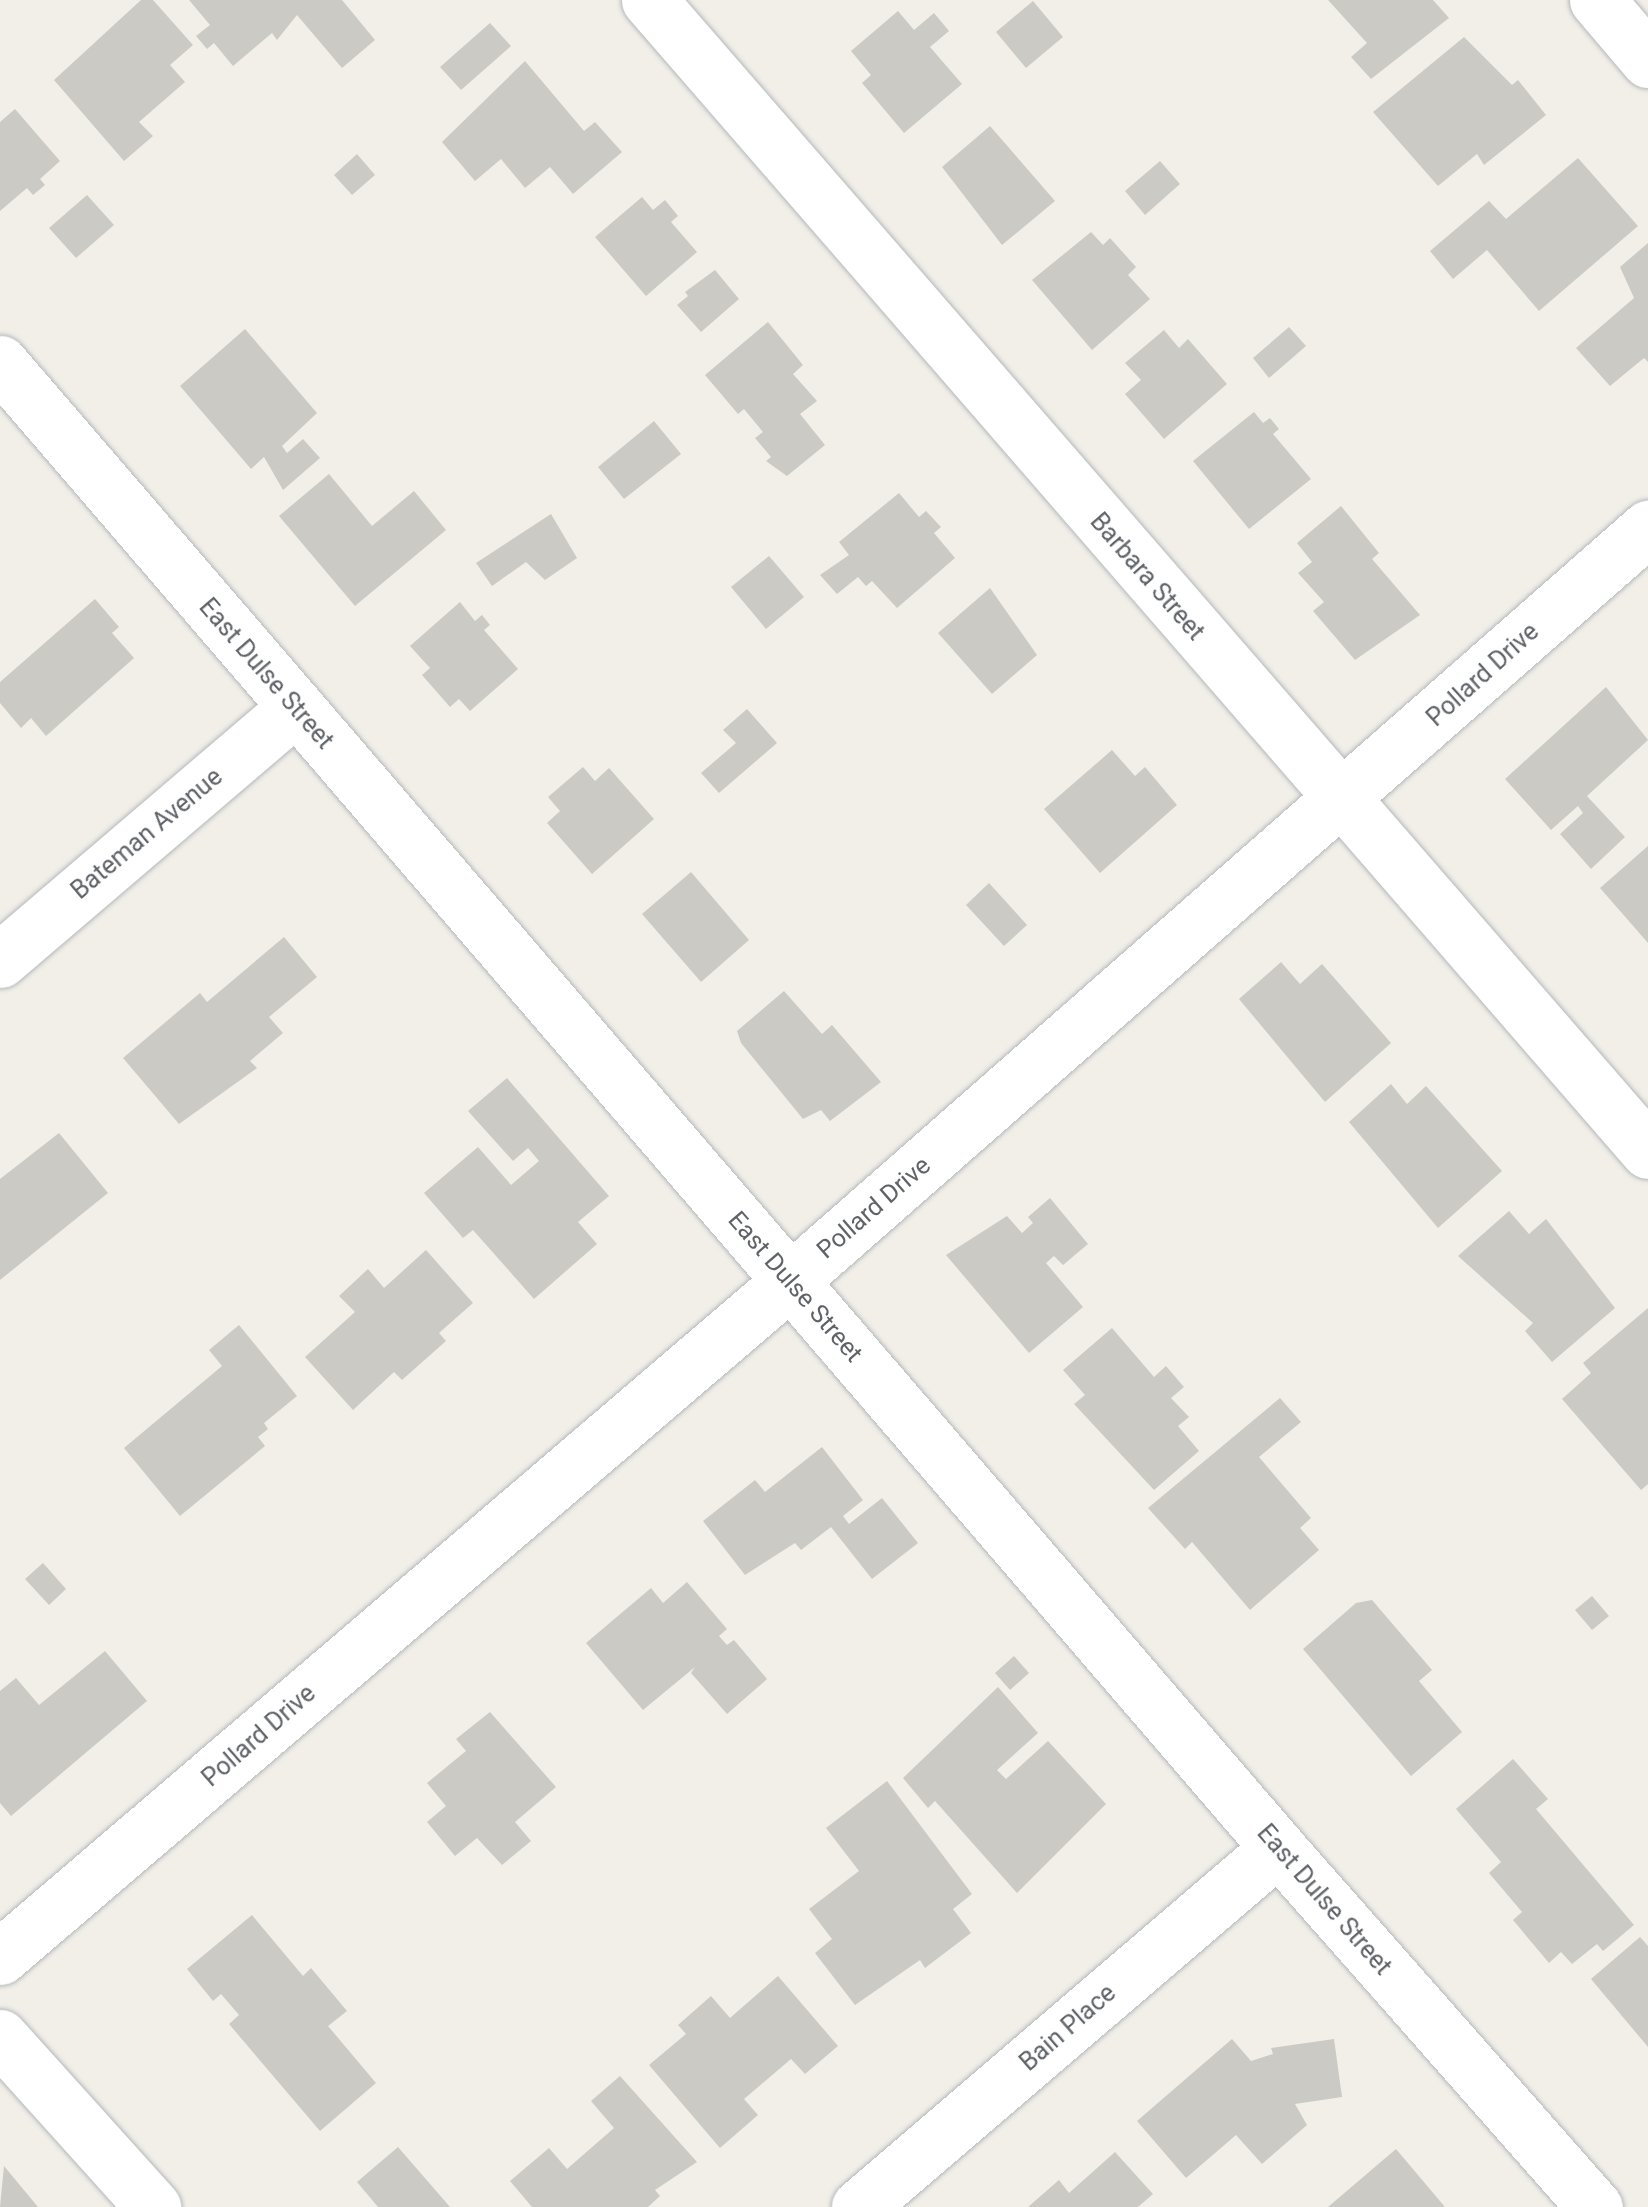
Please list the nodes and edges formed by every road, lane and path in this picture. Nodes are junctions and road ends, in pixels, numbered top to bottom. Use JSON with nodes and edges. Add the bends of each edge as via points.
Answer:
{"nodes":[{"id":1,"x":649,"y":0,"type":"edge"},
{"id":2,"x":1598,"y":0,"type":"edge"},
{"id":3,"x":1648,"y":60,"type":"edge"},
{"id":4,"x":0,"y":362,"type":"edge"},
{"id":5,"x":1648,"y":528,"type":"edge"},
{"id":6,"x":295,"y":708,"type":"junction"},
{"id":7,"x":1341,"y":802,"type":"junction"},
{"id":8,"x":0,"y":960,"type":"edge"},
{"id":9,"x":1648,"y":1151,"type":"edge"},
{"id":10,"x":790,"y":1281,"type":"junction"},
{"id":11,"x":1278,"y":1848,"type":"junction"},
{"id":12,"x":0,"y":1957,"type":"edge"},
{"id":13,"x":0,"y":2037,"type":"edge"},
{"id":14,"x":153,"y":2207,"type":"edge"},
{"id":15,"x":859,"y":2207,"type":"edge"},
{"id":16,"x":1595,"y":2207,"type":"edge"}],
"edges":[{"from":1,"to":7,"type":"street","name":"Barbara Street"},
{"from":2,"to":3,"type":"street"},
{"from":4,"to":6,"type":"street","name":"East Dulse Street"},
{"from":5,"to":7,"type":"street","name":"Pollard Drive"},
{"from":6,"to":8,"type":"street","name":"Bateman Avenue"},
{"from":6,"to":10,"type":"street","name":"East Dulse Street"},
{"from":7,"to":9,"type":"street","name":"Barbara Street"},
{"from":7,"to":10,"type":"street","name":"Pollard Drive"},
{"from":10,"to":11,"type":"street","name":"East Dulse Street"},
{"from":10,"to":12,"type":"street","name":"Pollard Drive"},
{"from":11,"to":15,"type":"street","name":"Bain Place"},
{"from":11,"to":16,"type":"street","name":"East Dulse Street"},
{"from":13,"to":14,"type":"street"}]}
